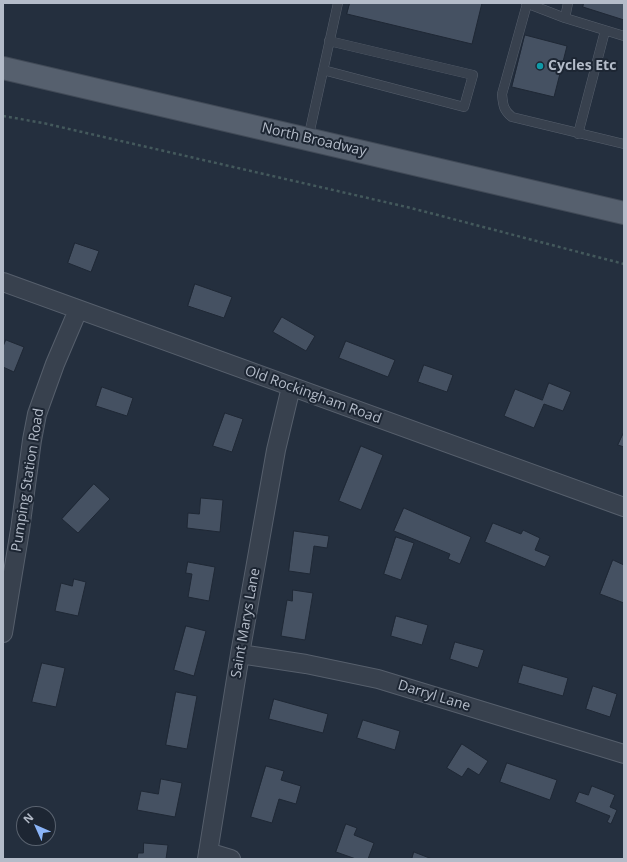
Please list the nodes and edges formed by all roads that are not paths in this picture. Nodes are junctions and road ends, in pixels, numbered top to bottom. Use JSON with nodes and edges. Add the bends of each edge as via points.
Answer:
{"nodes":[{"id":1,"x":338,"y":3,"type":"edge"},
{"id":2,"x":526,"y":3,"type":"edge"},
{"id":3,"x":568,"y":3,"type":"edge"},
{"id":4,"x":565,"y":18,"type":"junction"},
{"id":5,"x":605,"y":31,"type":"junction"},
{"id":6,"x":624,"y":36,"type":"edge"},
{"id":7,"x":329,"y":41,"type":"junction"},
{"id":8,"x":3,"y":68,"type":"edge"},
{"id":9,"x":324,"y":70,"type":"junction"},
{"id":10,"x":578,"y":134,"type":"junction"},
{"id":11,"x":308,"y":139,"type":"junction"},
{"id":12,"x":624,"y":144,"type":"edge"},
{"id":13,"x":624,"y":213,"type":"edge"},
{"id":14,"x":3,"y":282,"type":"edge"},
{"id":15,"x":78,"y":310,"type":"junction"},
{"id":16,"x":291,"y":387,"type":"junction"},
{"id":17,"x":624,"y":507,"type":"edge"},
{"id":18,"x":3,"y":633,"type":"edge"},
{"id":19,"x":240,"y":654,"type":"junction"},
{"id":20,"x":624,"y":754,"type":"edge"},
{"id":21,"x":208,"y":856,"type":"edge"},
{"id":22,"x":231,"y":859,"type":"edge"}],
"edges":[{"from":1,"to":7,"type":"lane"},
{"from":2,"to":4,"type":"lane"},
{"from":2,"to":10,"type":"lane","via":[[502,94],[502,103],[512,117]]},
{"from":3,"to":4,"type":"lane"},
{"from":4,"to":5,"type":"lane"},
{"from":5,"to":6,"type":"lane"},
{"from":5,"to":10,"type":"lane"},
{"from":7,"to":9,"type":"lane"},
{"from":7,"to":9,"type":"lane","via":[[473,75],[464,107]]},
{"from":8,"to":11,"type":"main road","name":"North Broadway"},
{"from":9,"to":11,"type":"lane"},
{"from":10,"to":12,"type":"lane"},
{"from":11,"to":13,"type":"main road","name":"North Broadway"},
{"from":14,"to":15,"type":"street","name":"Old Rockingham Road"},
{"from":15,"to":16,"type":"street","name":"Old Rockingham Road"},
{"from":15,"to":18,"type":"street","name":"Pumping Station Road","via":[[52,370],[37,414]]},
{"from":16,"to":17,"type":"street","name":"Old Rockingham Road"},
{"from":16,"to":19,"type":"street","name":"Saint Marys Lane","via":[[276,450]]},
{"from":19,"to":20,"type":"street","name":"Darryl Lane","via":[[378,679]]},
{"from":19,"to":21,"type":"street","name":"Saint Marys Lane"},
{"from":21,"to":22,"type":"street"}]}
